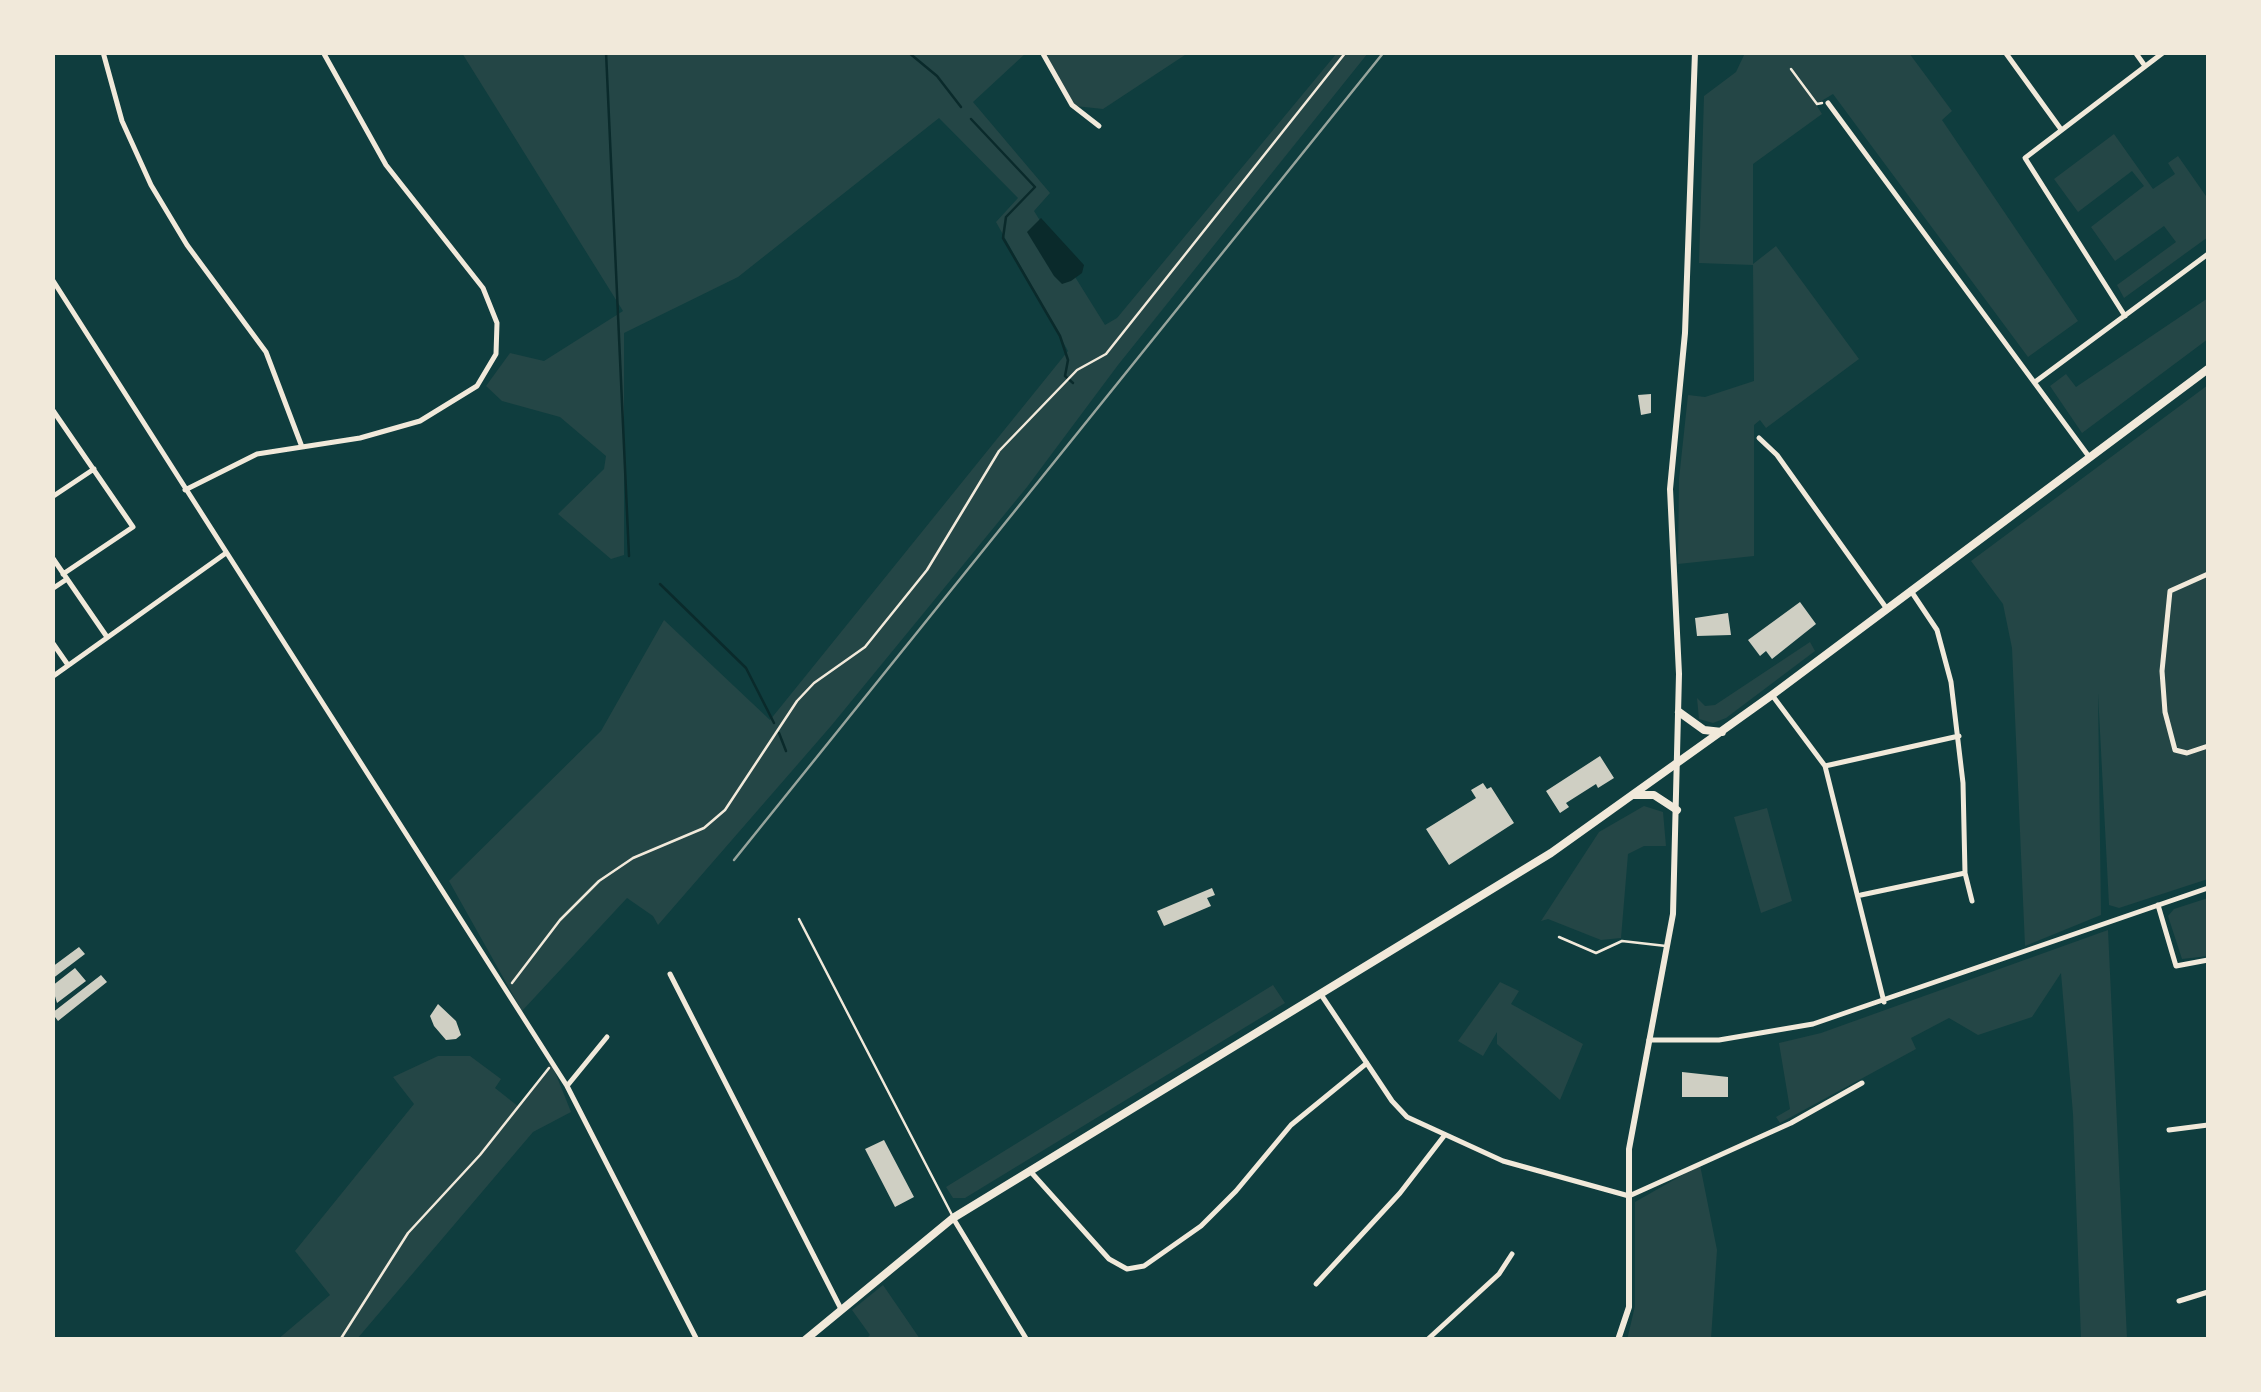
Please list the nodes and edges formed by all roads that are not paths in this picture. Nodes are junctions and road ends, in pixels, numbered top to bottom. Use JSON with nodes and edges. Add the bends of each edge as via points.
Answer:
{"nodes":[{"id":1,"x":103,"y":52,"type":"edge"},
{"id":2,"x":323,"y":52,"type":"edge"},
{"id":3,"x":1042,"y":52,"type":"edge"},
{"id":4,"x":1696,"y":52,"type":"edge"},
{"id":5,"x":2005,"y":52,"type":"edge"},
{"id":6,"x":2135,"y":52,"type":"edge"},
{"id":7,"x":2164,"y":52,"type":"edge"},
{"id":8,"x":2145,"y":66,"type":"junction"},
{"id":9,"x":1828,"y":103,"type":"road end"},
{"id":10,"x":1098,"y":126,"type":"dead end"},
{"id":11,"x":2060,"y":128,"type":"junction"},
{"id":12,"x":2208,"y":254,"type":"edge"},
{"id":13,"x":52,"y":278,"type":"edge"},
{"id":14,"x":63,"y":294,"type":"junction"},
{"id":15,"x":52,"y":303,"type":"edge"},
{"id":16,"x":2124,"y":316,"type":"junction"},
{"id":17,"x":2208,"y":369,"type":"edge"},
{"id":18,"x":2034,"y":382,"type":"junction"},
{"id":19,"x":52,"y":409,"type":"edge"},
{"id":20,"x":1759,"y":438,"type":"dead end"},
{"id":21,"x":302,"y":447,"type":"junction"},
{"id":22,"x":2090,"y":458,"type":"junction"},
{"id":23,"x":94,"y":469,"type":"junction"},
{"id":24,"x":184,"y":490,"type":"junction"},
{"id":25,"x":52,"y":497,"type":"edge"},
{"id":26,"x":226,"y":553,"type":"junction"},
{"id":27,"x":52,"y":557,"type":"edge"},
{"id":28,"x":2208,"y":574,"type":"edge"},
{"id":29,"x":65,"y":577,"type":"junction"},
{"id":30,"x":52,"y":589,"type":"edge"},
{"id":31,"x":1911,"y":591,"type":"junction"},
{"id":32,"x":1887,"y":608,"type":"junction"},
{"id":33,"x":107,"y":637,"type":"junction"},
{"id":34,"x":52,"y":642,"type":"edge"},
{"id":35,"x":68,"y":665,"type":"junction"},
{"id":36,"x":52,"y":676,"type":"edge"},
{"id":37,"x":1772,"y":695,"type":"junction"},
{"id":38,"x":1679,"y":712,"type":"junction"},
{"id":39,"x":1722,"y":732,"type":"junction"},
{"id":40,"x":1959,"y":736,"type":"junction"},
{"id":41,"x":2208,"y":746,"type":"edge"},
{"id":42,"x":1678,"y":764,"type":"junction"},
{"id":43,"x":1825,"y":766,"type":"junction"},
{"id":44,"x":1634,"y":795,"type":"junction"},
{"id":45,"x":1676,"y":810,"type":"junction"},
{"id":46,"x":1966,"y":872,"type":"junction"},
{"id":47,"x":2208,"y":888,"type":"edge"},
{"id":48,"x":1860,"y":896,"type":"junction"},
{"id":49,"x":1972,"y":901,"type":"dead end"},
{"id":50,"x":2158,"y":905,"type":"junction"},
{"id":51,"x":800,"y":919,"type":"dead end"},
{"id":52,"x":1559,"y":938,"type":"dead end"},
{"id":53,"x":1667,"y":946,"type":"junction"},
{"id":54,"x":2208,"y":960,"type":"edge"},
{"id":55,"x":670,"y":974,"type":"dead end"},
{"id":56,"x":1320,"y":992,"type":"junction"},
{"id":57,"x":1884,"y":1002,"type":"junction"},
{"id":58,"x":607,"y":1036,"type":"dead end"},
{"id":59,"x":1649,"y":1040,"type":"junction"},
{"id":60,"x":1368,"y":1063,"type":"junction"},
{"id":61,"x":1862,"y":1083,"type":"dead end"},
{"id":62,"x":567,"y":1086,"type":"junction"},
{"id":63,"x":2208,"y":1125,"type":"edge"},
{"id":64,"x":2169,"y":1130,"type":"dead end"},
{"id":65,"x":1444,"y":1136,"type":"junction"},
{"id":66,"x":1030,"y":1171,"type":"junction"},
{"id":67,"x":1628,"y":1196,"type":"junction"},
{"id":68,"x":953,"y":1218,"type":"junction"},
{"id":69,"x":1512,"y":1254,"type":"dead end"},
{"id":70,"x":1316,"y":1284,"type":"dead end"},
{"id":71,"x":2208,"y":1292,"type":"edge"},
{"id":72,"x":2178,"y":1301,"type":"dead end"},
{"id":73,"x":842,"y":1309,"type":"junction"},
{"id":74,"x":697,"y":1340,"type":"edge"},
{"id":75,"x":805,"y":1340,"type":"edge"},
{"id":76,"x":1027,"y":1340,"type":"edge"},
{"id":77,"x":1427,"y":1340,"type":"edge"},
{"id":78,"x":1618,"y":1340,"type":"edge"}],
"edges":[{"from":1,"to":21,"type":"street","via":[[117,107],[151,184],[186,245],[266,352]]},
{"from":2,"to":21,"type":"street","via":[[386,165],[483,288],[498,339],[478,386],[447,408],[391,431]]},
{"from":3,"to":10,"type":"street","via":[[1072,105]]},
{"from":4,"to":38,"type":"street","via":[[1687,300],[1670,489]]},
{"from":5,"to":11,"type":"street"},
{"from":6,"to":8,"type":"street"},
{"from":7,"to":8,"type":"street"},
{"from":8,"to":11,"type":"street"},
{"from":9,"to":18,"type":"street"},
{"from":11,"to":16,"type":"street","via":[[2030,150],[2026,166]]},
{"from":12,"to":16,"type":"street"},
{"from":13,"to":14,"type":"street"},
{"from":14,"to":15,"type":"street"},
{"from":14,"to":24,"type":"street"},
{"from":16,"to":18,"type":"street"},
{"from":17,"to":22,"type":"main road"},
{"from":18,"to":22,"type":"street"},
{"from":19,"to":23,"type":"street"},
{"from":20,"to":32,"type":"street"},
{"from":21,"to":24,"type":"street","via":[[244,458]]},
{"from":22,"to":31,"type":"main road"},
{"from":23,"to":25,"type":"street"},
{"from":23,"to":29,"type":"street","via":[[133,527]]},
{"from":24,"to":26,"type":"street"},
{"from":26,"to":33,"type":"street"},
{"from":26,"to":62,"type":"street"},
{"from":27,"to":29,"type":"street"},
{"from":28,"to":41,"type":"street","via":[[2170,591],[2162,671],[2175,750]]},
{"from":29,"to":30,"type":"street"},
{"from":29,"to":33,"type":"street"},
{"from":31,"to":32,"type":"main road"},
{"from":31,"to":40,"type":"street","via":[[1942,643]]},
{"from":32,"to":37,"type":"main road"},
{"from":33,"to":35,"type":"street"},
{"from":34,"to":35,"type":"street"},
{"from":35,"to":36,"type":"street"},
{"from":37,"to":39,"type":"main road"},
{"from":37,"to":43,"type":"street"},
{"from":38,"to":39,"type":"main road","via":[[1704,730]]},
{"from":38,"to":42,"type":"street"},
{"from":39,"to":42,"type":"main road"},
{"from":40,"to":43,"type":"street"},
{"from":40,"to":46,"type":"street"},
{"from":42,"to":44,"type":"main road"},
{"from":42,"to":45,"type":"street"},
{"from":43,"to":48,"type":"street"},
{"from":44,"to":45,"type":"main road","via":[[1654,795]]},
{"from":44,"to":56,"type":"main road"},
{"from":45,"to":53,"type":"street"},
{"from":46,"to":48,"type":"street"},
{"from":46,"to":49,"type":"street"},
{"from":47,"to":50,"type":"street"},
{"from":48,"to":57,"type":"street"},
{"from":50,"to":54,"type":"street","via":[[2176,966]]},
{"from":50,"to":57,"type":"street"},
{"from":51,"to":68,"type":"lane"},
{"from":52,"to":53,"type":"lane","via":[[1596,953],[1622,940]]},
{"from":53,"to":59,"type":"street"},
{"from":55,"to":73,"type":"street"},
{"from":56,"to":60,"type":"street"},
{"from":56,"to":66,"type":"main road"},
{"from":57,"to":59,"type":"street","via":[[1772,1033]]},
{"from":58,"to":62,"type":"street"},
{"from":59,"to":67,"type":"street","via":[[1629,1149]]},
{"from":60,"to":65,"type":"street","via":[[1400,1110]]},
{"from":60,"to":66,"type":"street","via":[[1291,1125],[1210,1218],[1144,1266],[1127,1269],[1109,1259]]},
{"from":61,"to":67,"type":"street","via":[[1791,1123]]},
{"from":62,"to":74,"type":"street"},
{"from":63,"to":64,"type":"street"},
{"from":65,"to":67,"type":"street","via":[[1503,1161]]},
{"from":65,"to":70,"type":"street"},
{"from":66,"to":68,"type":"main road"},
{"from":67,"to":78,"type":"street","via":[[1629,1307]]},
{"from":68,"to":73,"type":"main road"},
{"from":68,"to":76,"type":"street"},
{"from":69,"to":77,"type":"street"},
{"from":71,"to":72,"type":"street"},
{"from":73,"to":75,"type":"main road"}]}
